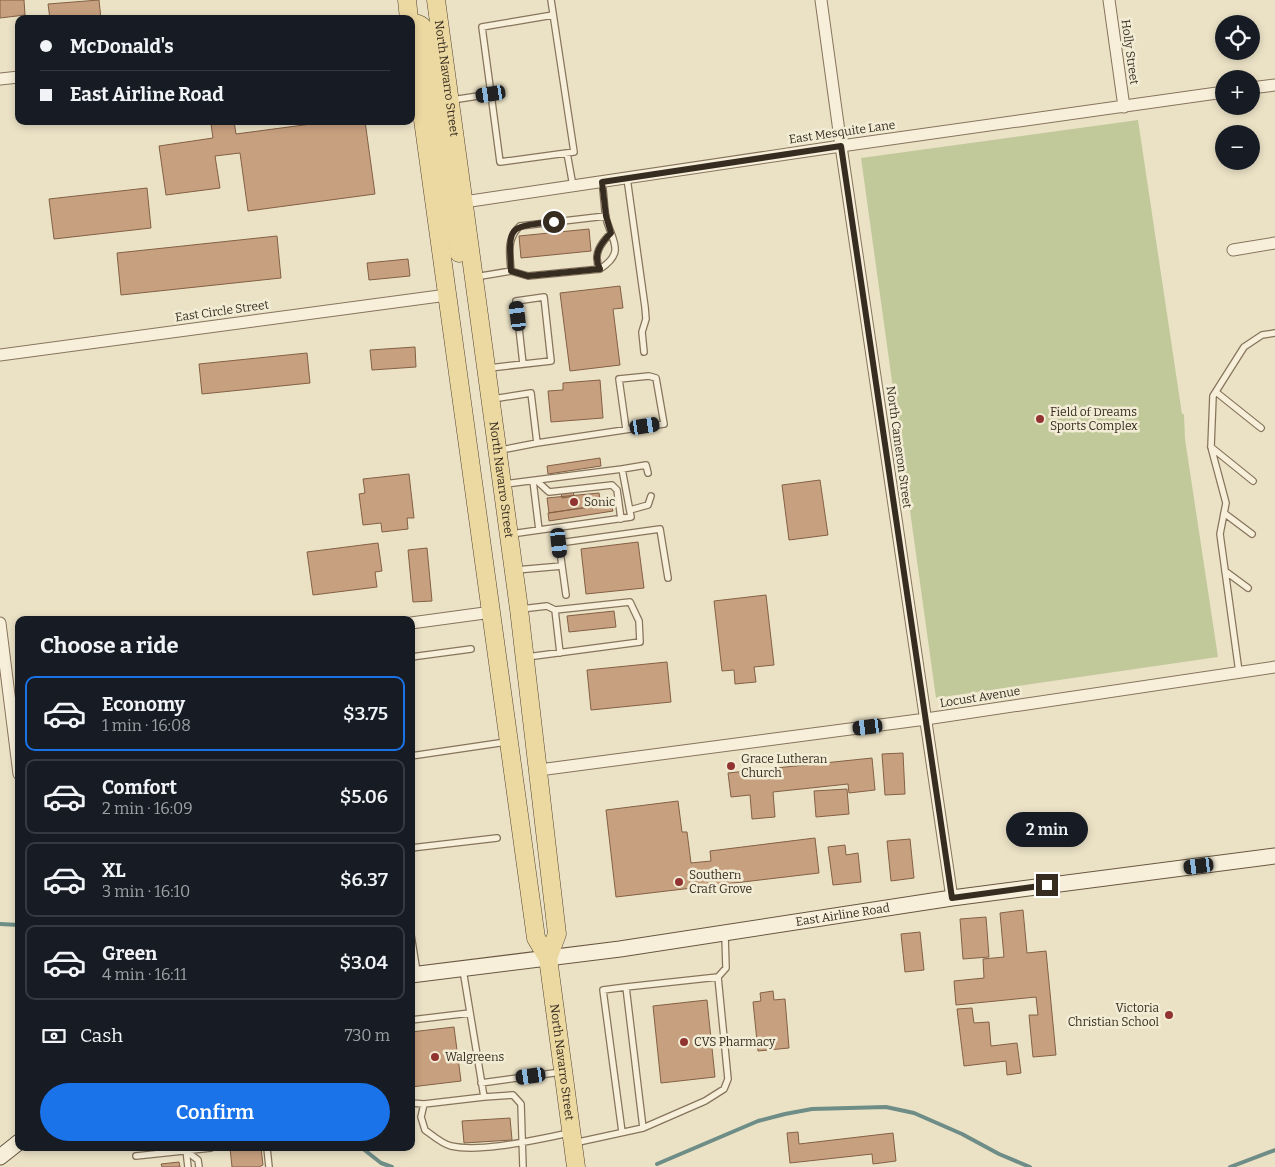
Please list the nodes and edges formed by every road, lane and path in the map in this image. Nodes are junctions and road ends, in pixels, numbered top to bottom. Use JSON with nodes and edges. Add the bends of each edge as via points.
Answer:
{"nodes":[{"id":1,"x":407,"y":0,"type":"edge"},
{"id":2,"x":432,"y":0,"type":"edge"},
{"id":3,"x":437,"y":0,"type":"edge"},
{"id":4,"x":551,"y":0,"type":"edge"},
{"id":5,"x":821,"y":0,"type":"edge"},
{"id":6,"x":1109,"y":0,"type":"edge"},
{"id":7,"x":409,"y":15,"type":"edge"},
{"id":8,"x":553,"y":15,"type":"junction"},
{"id":9,"x":415,"y":23,"type":"edge"},
{"id":10,"x":415,"y":62,"type":"edge"},
{"id":11,"x":15,"y":77,"type":"edge"},
{"id":12,"x":0,"y":79,"type":"edge"},
{"id":13,"x":1275,"y":85,"type":"edge"},
{"id":14,"x":1260,"y":87,"type":"edge"},
{"id":15,"x":1215,"y":93,"type":"edge"},
{"id":16,"x":491,"y":94,"type":"junction"},
{"id":17,"x":450,"y":100,"type":"junction"},
{"id":18,"x":1124,"y":107,"type":"junction"},
{"id":19,"x":841,"y":146,"type":"junction"},
{"id":20,"x":567,"y":153,"type":"junction"},
{"id":21,"x":627,"y":178,"type":"junction"},
{"id":22,"x":602,"y":182,"type":"junction"},
{"id":23,"x":573,"y":186,"type":"junction"},
{"id":24,"x":464,"y":202,"type":"junction"},
{"id":25,"x":606,"y":216,"type":"junction"},
{"id":26,"x":611,"y":233,"type":"junction"},
{"id":27,"x":1275,"y":243,"type":"edge"},
{"id":28,"x":1233,"y":250,"type":"dead end"},
{"id":29,"x":600,"y":269,"type":"junction"},
{"id":30,"x":511,"y":271,"type":"junction"},
{"id":31,"x":475,"y":277,"type":"junction"},
{"id":32,"x":447,"y":295,"type":"junction"},
{"id":33,"x":1275,"y":334,"type":"edge"},
{"id":34,"x":644,"y":352,"type":"dead end"},
{"id":35,"x":0,"y":354,"type":"edge"},
{"id":36,"x":524,"y":364,"type":"junction"},
{"id":37,"x":487,"y":368,"type":"junction"},
{"id":38,"x":1216,"y":392,"type":"junction"},
{"id":39,"x":491,"y":399,"type":"junction"},
{"id":40,"x":1260,"y":428,"type":"dead end"},
{"id":41,"x":626,"y":429,"type":"junction"},
{"id":42,"x":538,"y":443,"type":"junction"},
{"id":43,"x":1211,"y":447,"type":"junction"},
{"id":44,"x":498,"y":451,"type":"junction"},
{"id":45,"x":622,"y":469,"type":"junction"},
{"id":46,"x":648,"y":472,"type":"dead end"},
{"id":47,"x":535,"y":481,"type":"junction"},
{"id":48,"x":1253,"y":481,"type":"dead end"},
{"id":49,"x":503,"y":485,"type":"junction"},
{"id":50,"x":651,"y":496,"type":"dead end"},
{"id":51,"x":630,"y":510,"type":"junction"},
{"id":52,"x":1224,"y":513,"type":"junction"},
{"id":53,"x":621,"y":519,"type":"junction"},
{"id":54,"x":539,"y":530,"type":"junction"},
{"id":55,"x":1252,"y":534,"type":"dead end"},
{"id":56,"x":509,"y":535,"type":"junction"},
{"id":57,"x":562,"y":566,"type":"junction"},
{"id":58,"x":514,"y":570,"type":"junction"},
{"id":59,"x":1225,"y":571,"type":"junction"},
{"id":60,"x":668,"y":578,"type":"dead end"},
{"id":61,"x":1248,"y":588,"type":"dead end"},
{"id":62,"x":566,"y":595,"type":"dead end"},
{"id":63,"x":520,"y":609,"type":"junction"},
{"id":64,"x":555,"y":610,"type":"junction"},
{"id":65,"x":492,"y":612,"type":"junction"},
{"id":66,"x":415,"y":622,"type":"edge"},
{"id":67,"x":0,"y":623,"type":"edge"},
{"id":68,"x":471,"y":649,"type":"dead end"},
{"id":69,"x":560,"y":653,"type":"junction"},
{"id":70,"x":415,"y":656,"type":"edge"},
{"id":71,"x":525,"y":657,"type":"junction"},
{"id":72,"x":1275,"y":667,"type":"edge"},
{"id":73,"x":1238,"y":672,"type":"junction"},
{"id":74,"x":13,"y":676,"type":"edge"},
{"id":75,"x":15,"y":709,"type":"edge"},
{"id":76,"x":926,"y":719,"type":"junction"},
{"id":77,"x":508,"y":742,"type":"junction"},
{"id":78,"x":415,"y":755,"type":"edge"},
{"id":79,"x":539,"y":770,"type":"junction"},
{"id":80,"x":496,"y":838,"type":"dead end"},
{"id":81,"x":415,"y":848,"type":"edge"},
{"id":82,"x":1275,"y":856,"type":"edge"},
{"id":83,"x":952,"y":898,"type":"junction"},
{"id":84,"x":725,"y":933,"type":"junction"},
{"id":85,"x":548,"y":958,"type":"junction"},
{"id":86,"x":463,"y":968,"type":"junction"},
{"id":87,"x":415,"y":974,"type":"edge"},
{"id":88,"x":718,"y":977,"type":"junction"},
{"id":89,"x":626,"y":987,"type":"junction"},
{"id":90,"x":470,"y":1013,"type":"junction"},
{"id":91,"x":415,"y":1020,"type":"edge"},
{"id":92,"x":563,"y":1071,"type":"junction"},
{"id":93,"x":481,"y":1083,"type":"junction"},
{"id":94,"x":484,"y":1096,"type":"junction"},
{"id":95,"x":415,"y":1103,"type":"edge"},
{"id":96,"x":424,"y":1104,"type":"junction"},
{"id":97,"x":644,"y":1128,"type":"junction"},
{"id":98,"x":622,"y":1132,"type":"junction"},
{"id":99,"x":572,"y":1138,"type":"junction"},
{"id":100,"x":522,"y":1142,"type":"junction"},
{"id":101,"x":15,"y":1145,"type":"edge"},
{"id":102,"x":171,"y":1151,"type":"edge"},
{"id":103,"x":185,"y":1151,"type":"edge"},
{"id":104,"x":187,"y":1151,"type":"edge"},
{"id":105,"x":267,"y":1151,"type":"edge"},
{"id":106,"x":136,"y":1156,"type":"dead end"},
{"id":107,"x":0,"y":1157,"type":"edge"},
{"id":108,"x":188,"y":1167,"type":"edge"},
{"id":109,"x":199,"y":1167,"type":"edge"},
{"id":110,"x":270,"y":1167,"type":"edge"},
{"id":111,"x":523,"y":1167,"type":"edge"},
{"id":112,"x":576,"y":1167,"type":"edge"}],
"edges":[{"from":1,"to":7,"type":"main road"},
{"from":2,"to":3,"type":"main road"},
{"from":3,"to":17,"type":"main road","name":"North Navarro Street"},
{"from":4,"to":8,"type":"lane"},
{"from":5,"to":19,"type":"street","name":"North Cameron Street"},
{"from":6,"to":18,"type":"street","name":"Holly Street"},
{"from":8,"to":16,"type":"lane","via":[[482,27]]},
{"from":8,"to":20,"type":"lane","via":[[574,152]]},
{"from":9,"to":31,"type":"main road","via":[[423,27],[427,35],[460,261]]},
{"from":10,"to":32,"type":"main road","name":"North Navarro Street"},
{"from":11,"to":12,"type":"street"},
{"from":13,"to":14,"type":"street"},
{"from":15,"to":18,"type":"street","name":"East Mesquite Lane"},
{"from":16,"to":17,"type":"lane"},
{"from":16,"to":20,"type":"lane","via":[[500,162]]},
{"from":17,"to":24,"type":"main road","name":"North Navarro Street"},
{"from":18,"to":19,"type":"street","name":"East Mesquite Lane"},
{"from":19,"to":21,"type":"street","name":"East Mesquite Lane"},
{"from":19,"to":76,"type":"street","name":"North Cameron Street"},
{"from":20,"to":23,"type":"lane"},
{"from":21,"to":22,"type":"street","name":"East Mesquite Lane"},
{"from":21,"to":34,"type":"lane","via":[[645,307]]},
{"from":22,"to":23,"type":"street","name":"East Mesquite Lane"},
{"from":22,"to":25,"type":"lane"},
{"from":23,"to":24,"type":"street","name":"East Mesquite Lane"},
{"from":24,"to":31,"type":"main road","name":"North Navarro Street"},
{"from":25,"to":26,"type":"lane"},
{"from":25,"to":30,"type":"lane","via":[[520,226],[510,240]]},
{"from":26,"to":29,"type":"lane","via":[[598,250]]},
{"from":26,"to":29,"type":"lane","via":[[616,241],[616,250],[611,262]]},
{"from":27,"to":28,"type":"street"},
{"from":29,"to":30,"type":"lane","via":[[528,276]]},
{"from":30,"to":31,"type":"lane"},
{"from":31,"to":37,"type":"main road","name":"North Navarro Street"},
{"from":32,"to":35,"type":"street","name":"East Circle Street"},
{"from":32,"to":65,"type":"main road","name":"North Navarro Street"},
{"from":33,"to":38,"type":"lane","via":[[1262,335],[1244,347]]},
{"from":36,"to":36,"type":"lane","via":[[551,360],[544,297],[516,301]]},
{"from":36,"to":37,"type":"lane"},
{"from":37,"to":39,"type":"main road","name":"North Navarro Street"},
{"from":38,"to":40,"type":"lane"},
{"from":38,"to":43,"type":"lane","via":[[1213,396]]},
{"from":39,"to":42,"type":"lane","via":[[531,393]]},
{"from":39,"to":44,"type":"main road","name":"North Navarro Street"},
{"from":41,"to":41,"type":"lane","via":[[664,424],[656,378],[619,379]]},
{"from":41,"to":42,"type":"lane"},
{"from":42,"to":44,"type":"lane"},
{"from":43,"to":48,"type":"lane"},
{"from":43,"to":52,"type":"lane","via":[[1226,503]]},
{"from":44,"to":49,"type":"main road","name":"North Navarro Street"},
{"from":45,"to":46,"type":"lane","via":[[646,465]]},
{"from":45,"to":47,"type":"lane"},
{"from":45,"to":51,"type":"lane"},
{"from":47,"to":49,"type":"lane"},
{"from":47,"to":53,"type":"lane","via":[[548,492],[612,485],[617,490]]},
{"from":47,"to":54,"type":"lane"},
{"from":49,"to":56,"type":"main road","name":"North Navarro Street"},
{"from":50,"to":51,"type":"lane","via":[[648,505]]},
{"from":51,"to":53,"type":"lane","via":[[631,518]]},
{"from":52,"to":55,"type":"lane"},
{"from":52,"to":59,"type":"lane","via":[[1220,534]]},
{"from":53,"to":54,"type":"lane"},
{"from":54,"to":56,"type":"lane"},
{"from":56,"to":58,"type":"main road","name":"North Navarro Street"},
{"from":57,"to":58,"type":"lane"},
{"from":57,"to":60,"type":"lane","via":[[559,543],[660,529]]},
{"from":57,"to":62,"type":"lane"},
{"from":58,"to":63,"type":"main road","name":"North Navarro Street"},
{"from":59,"to":61,"type":"lane"},
{"from":59,"to":73,"type":"lane"},
{"from":63,"to":64,"type":"lane","via":[[547,606]]},
{"from":63,"to":71,"type":"main road","name":"North Navarro Street"},
{"from":64,"to":69,"type":"lane"},
{"from":64,"to":69,"type":"lane","via":[[630,602],[639,621],[640,642]]},
{"from":65,"to":66,"type":"street"},
{"from":65,"to":77,"type":"main road","name":"North Navarro Street"},
{"from":67,"to":74,"type":"street"},
{"from":68,"to":70,"type":"lane"},
{"from":69,"to":71,"type":"lane"},
{"from":71,"to":79,"type":"main road","name":"North Navarro Street"},
{"from":72,"to":73,"type":"street","name":"Locust Avenue"},
{"from":73,"to":76,"type":"street","name":"Locust Avenue"},
{"from":74,"to":75,"type":"street"},
{"from":76,"to":79,"type":"street","name":"Locust Avenue"},
{"from":76,"to":83,"type":"street","name":"North Cameron Street"},
{"from":77,"to":78,"type":"lane"},
{"from":77,"to":85,"type":"main road","name":"North Navarro Street","via":[[536,938]]},
{"from":79,"to":85,"type":"main road","name":"North Navarro Street","via":[[557,934]]},
{"from":80,"to":81,"type":"lane"},
{"from":82,"to":83,"type":"main road","name":"East Airline Road"},
{"from":83,"to":84,"type":"main road","name":"East Airline Road"},
{"from":84,"to":85,"type":"main road","name":"East Airline Road"},
{"from":84,"to":88,"type":"lane","via":[[726,968]]},
{"from":85,"to":86,"type":"main road","name":"East Airline Road"},
{"from":85,"to":92,"type":"main road","name":"North Navarro Street"},
{"from":86,"to":87,"type":"main road","name":"East Airline Road"},
{"from":86,"to":90,"type":"lane"},
{"from":88,"to":89,"type":"lane"},
{"from":88,"to":97,"type":"lane","via":[[728,1079],[724,1089]]},
{"from":89,"to":97,"type":"lane"},
{"from":89,"to":98,"type":"lane","via":[[602,990]]},
{"from":90,"to":91,"type":"lane"},
{"from":90,"to":93,"type":"lane"},
{"from":92,"to":93,"type":"lane"},
{"from":92,"to":99,"type":"main road","name":"North Navarro Street"},
{"from":93,"to":94,"type":"lane"},
{"from":94,"to":96,"type":"lane"},
{"from":94,"to":100,"type":"lane","via":[[513,1095],[522,1104]]},
{"from":95,"to":96,"type":"lane"},
{"from":96,"to":100,"type":"lane","via":[[421,1117],[425,1130],[449,1146],[471,1148]]},
{"from":97,"to":98,"type":"lane"},
{"from":98,"to":99,"type":"lane"},
{"from":99,"to":100,"type":"lane"},
{"from":99,"to":112,"type":"main road","name":"North Navarro Street"},
{"from":100,"to":111,"type":"lane"},
{"from":101,"to":107,"type":"main road"},
{"from":102,"to":106,"type":"lane"},
{"from":103,"to":108,"type":"lane"},
{"from":104,"to":109,"type":"lane","via":[[198,1160]]},
{"from":105,"to":110,"type":"lane"}]}
